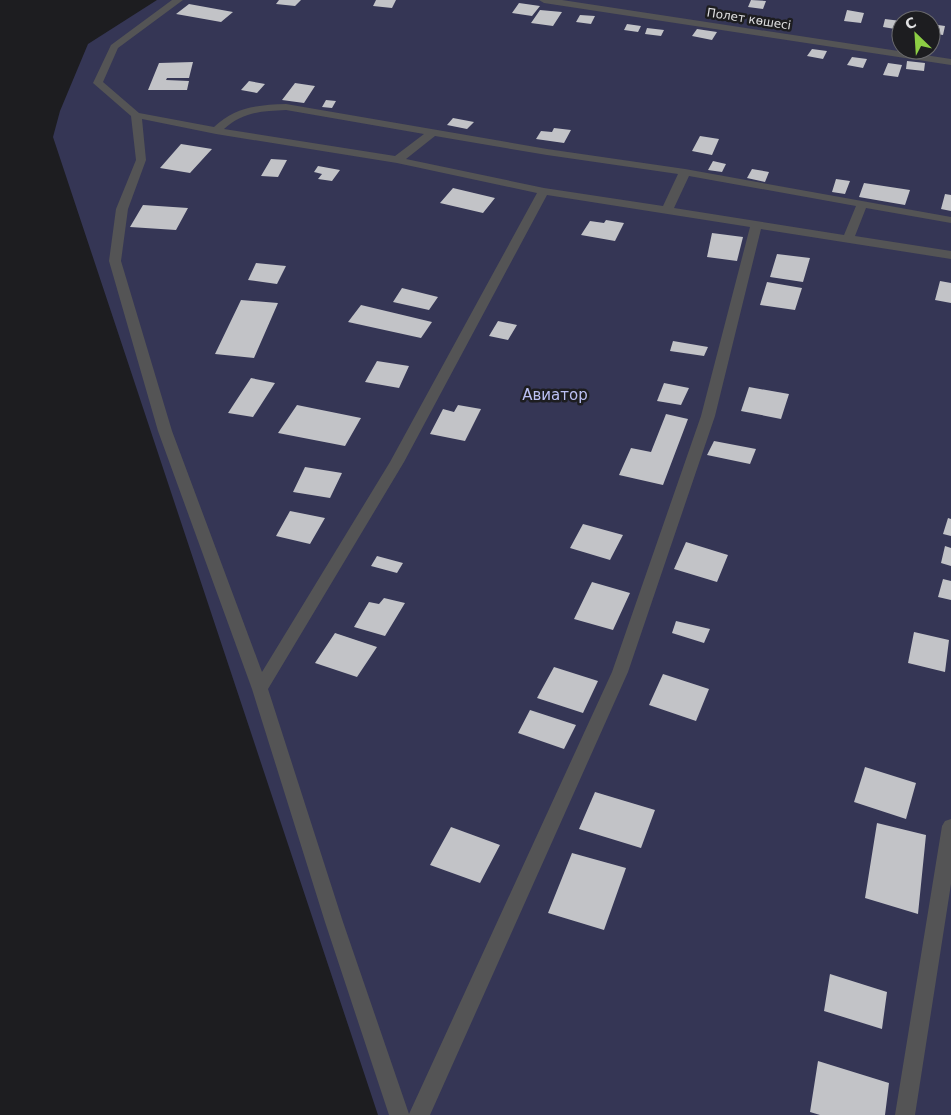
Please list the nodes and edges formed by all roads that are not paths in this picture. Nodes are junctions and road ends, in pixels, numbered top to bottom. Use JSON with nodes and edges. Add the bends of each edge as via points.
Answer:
{"nodes":[{"id":1,"x":178,"y":0,"type":"edge"},
{"id":2,"x":544,"y":0,"type":"edge"},
{"id":3,"x":951,"y":62,"type":"edge"},
{"id":4,"x":136,"y":115,"type":"junction"},
{"id":5,"x":216,"y":131,"type":"junction"},
{"id":6,"x":434,"y":131,"type":"junction"},
{"id":7,"x":397,"y":160,"type":"junction"},
{"id":8,"x":685,"y":172,"type":"junction"},
{"id":9,"x":544,"y":191,"type":"junction"},
{"id":10,"x":862,"y":205,"type":"junction"},
{"id":11,"x":667,"y":210,"type":"junction"},
{"id":12,"x":951,"y":220,"type":"edge"},
{"id":13,"x":756,"y":224,"type":"junction"},
{"id":14,"x":848,"y":239,"type":"junction"},
{"id":15,"x":951,"y":255,"type":"edge"},
{"id":16,"x":260,"y":689,"type":"junction"},
{"id":17,"x":951,"y":826,"type":"edge"},
{"id":18,"x":399,"y":1115,"type":"edge"},
{"id":19,"x":420,"y":1115,"type":"edge"},
{"id":20,"x":905,"y":1115,"type":"edge"}],
"edges":[{"from":1,"to":4,"type":"street","via":[[114,47],[98,83]]},
{"from":2,"to":3,"type":"street","name":"Полет көшесі"},
{"from":4,"to":5,"type":"street"},
{"from":4,"to":16,"type":"street","via":[[141,160],[122,209],[115,261],[165,431]]},
{"from":5,"to":6,"type":"street","via":[[228,119],[250,108],[286,107]]},
{"from":5,"to":7,"type":"street"},
{"from":6,"to":7,"type":"street"},
{"from":6,"to":8,"type":"street","via":[[547,152]]},
{"from":7,"to":9,"type":"street"},
{"from":8,"to":10,"type":"street"},
{"from":8,"to":11,"type":"street"},
{"from":9,"to":11,"type":"street"},
{"from":9,"to":16,"type":"street","via":[[397,462]]},
{"from":10,"to":12,"type":"street"},
{"from":10,"to":14,"type":"street"},
{"from":11,"to":13,"type":"street"},
{"from":13,"to":14,"type":"street"},
{"from":13,"to":19,"type":"street","via":[[708,416],[620,672]]},
{"from":14,"to":15,"type":"street"},
{"from":16,"to":18,"type":"street"},
{"from":17,"to":20,"type":"street"}]}
